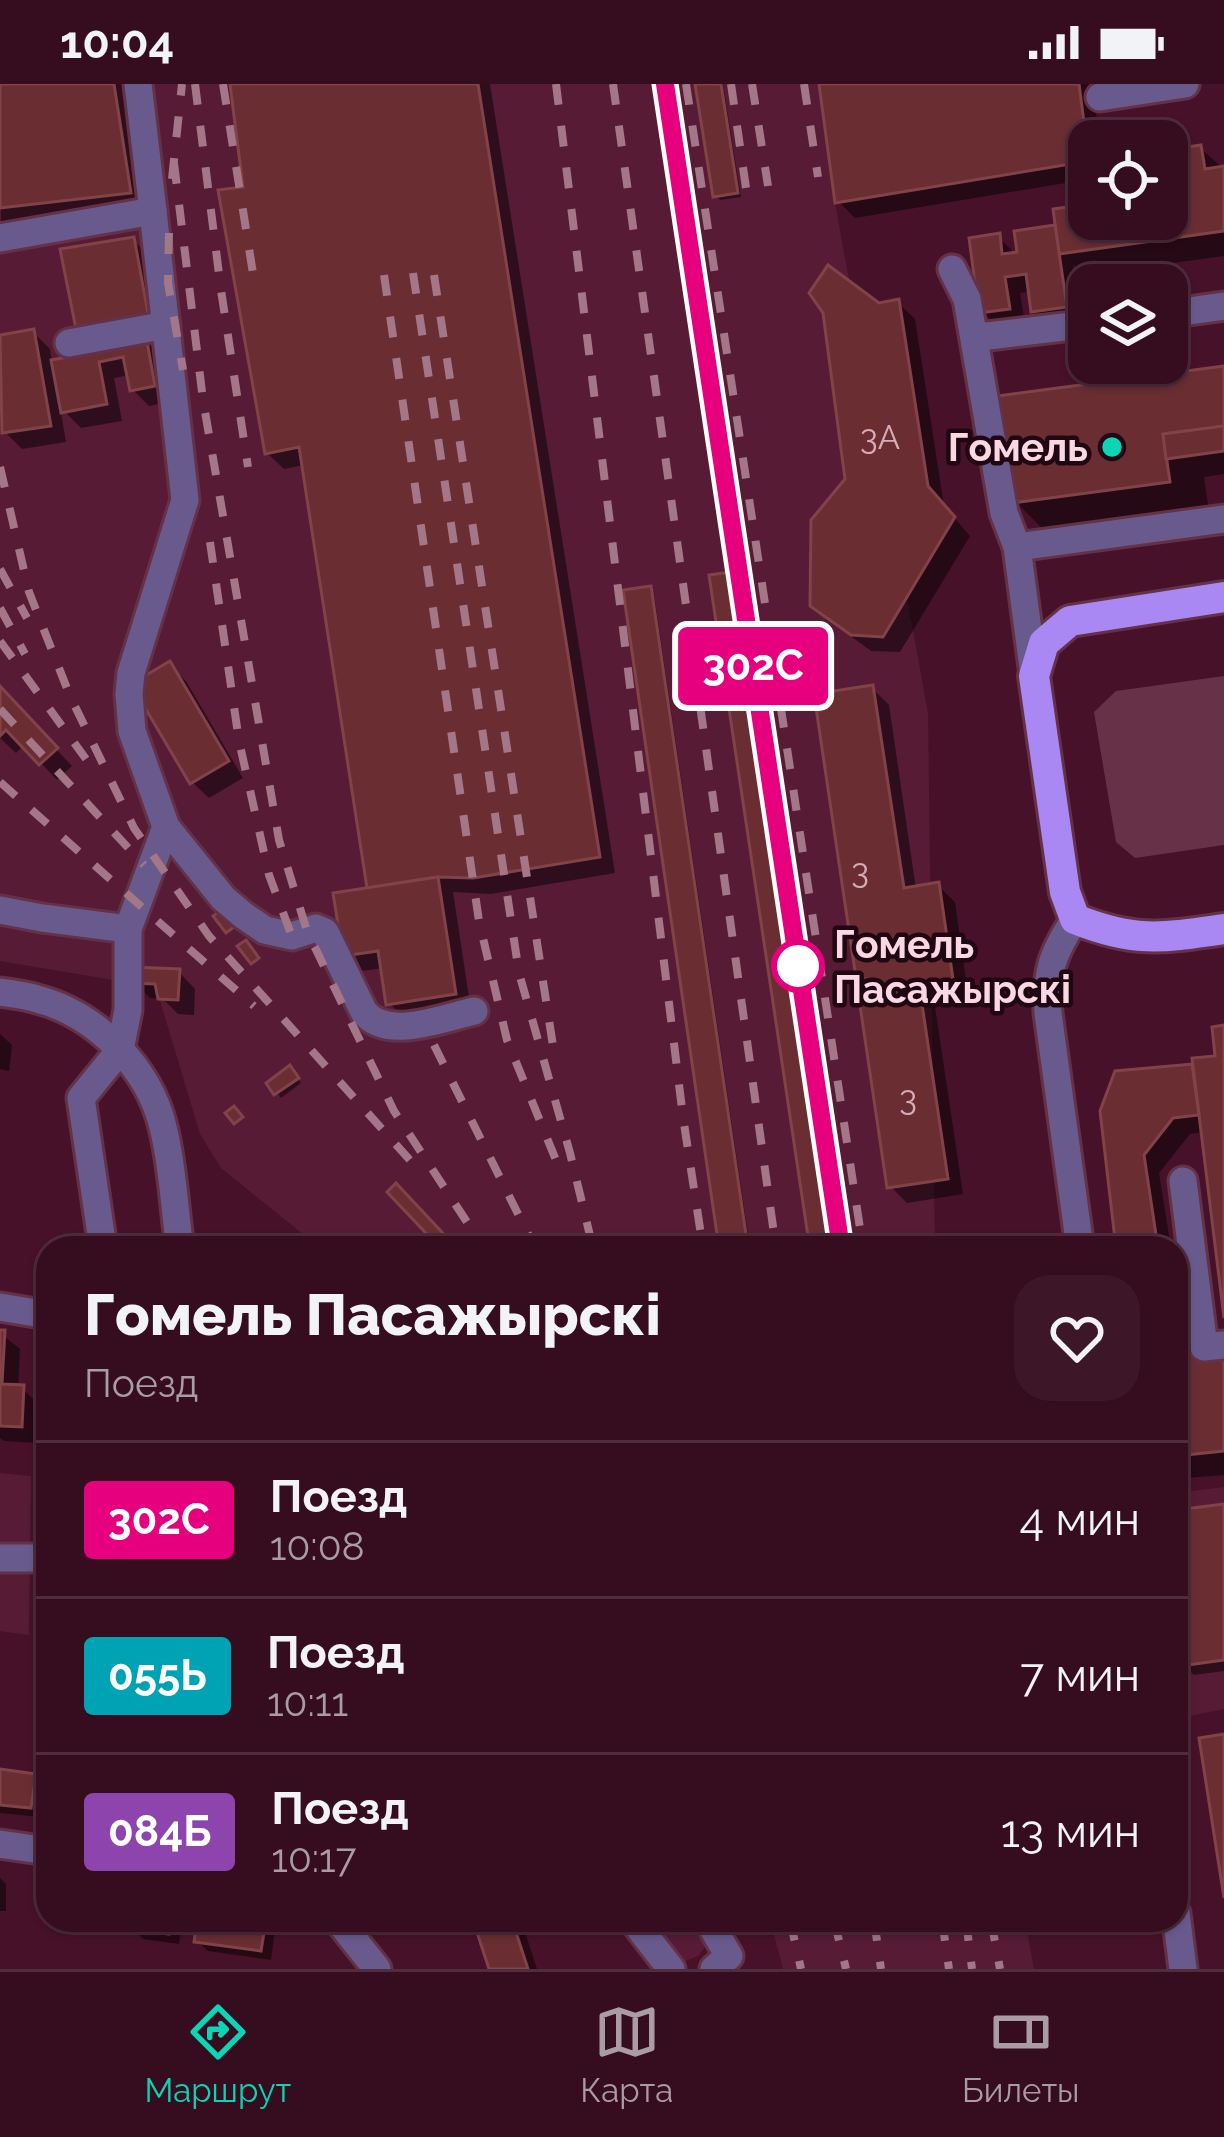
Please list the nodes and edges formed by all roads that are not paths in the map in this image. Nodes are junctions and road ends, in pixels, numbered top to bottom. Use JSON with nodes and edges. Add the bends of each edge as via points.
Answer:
{"nodes":[{"id":1,"x":138,"y":84,"type":"edge"},
{"id":2,"x":1185,"y":84,"type":"edge"},
{"id":3,"x":1100,"y":97,"type":"dead end"},
{"id":4,"x":153,"y":211,"type":"junction"},
{"id":5,"x":0,"y":238,"type":"edge"},
{"id":6,"x":952,"y":269,"type":"dead end"},
{"id":7,"x":1224,"y":305,"type":"edge"},
{"id":8,"x":1188,"y":311,"type":"edge"},
{"id":9,"x":166,"y":325,"type":"junction"},
{"id":10,"x":1068,"y":326,"type":"edge"},
{"id":11,"x":974,"y":335,"type":"junction"},
{"id":12,"x":69,"y":343,"type":"dead end"},
{"id":13,"x":1224,"y":519,"type":"edge"},
{"id":14,"x":1017,"y":547,"type":"junction"},
{"id":15,"x":1224,"y":597,"type":"edge"},
{"id":16,"x":1034,"y":676,"type":"junction"},
{"id":17,"x":166,"y":827,"type":"junction"},
{"id":18,"x":0,"y":910,"type":"edge"},
{"id":19,"x":1075,"y":919,"type":"junction"},
{"id":20,"x":128,"y":929,"type":"junction"},
{"id":21,"x":1224,"y":929,"type":"edge"},
{"id":22,"x":0,"y":992,"type":"edge"},
{"id":23,"x":474,"y":1011,"type":"dead end"},
{"id":24,"x":120,"y":1050,"type":"junction"},
{"id":25,"x":1183,"y":1181,"type":"dead end"},
{"id":26,"x":101,"y":1236,"type":"edge"},
{"id":27,"x":178,"y":1236,"type":"edge"},
{"id":28,"x":1078,"y":1236,"type":"edge"},
{"id":29,"x":0,"y":1307,"type":"edge"},
{"id":30,"x":36,"y":1313,"type":"edge"},
{"id":31,"x":1224,"y":1345,"type":"edge"},
{"id":32,"x":0,"y":1558,"type":"edge"},
{"id":33,"x":36,"y":1558,"type":"edge"},
{"id":34,"x":0,"y":1844,"type":"edge"},
{"id":35,"x":36,"y":1849,"type":"edge"},
{"id":36,"x":348,"y":1932,"type":"edge"},
{"id":37,"x":642,"y":1932,"type":"edge"},
{"id":38,"x":715,"y":1932,"type":"edge"},
{"id":39,"x":1178,"y":1932,"type":"edge"},
{"id":40,"x":377,"y":1969,"type":"edge"},
{"id":41,"x":671,"y":1969,"type":"edge"},
{"id":42,"x":714,"y":1969,"type":"edge"},
{"id":43,"x":1183,"y":1969,"type":"edge"}],
"edges":[{"from":1,"to":4,"type":"street"},
{"from":2,"to":3,"type":"street"},
{"from":4,"to":5,"type":"street"},
{"from":4,"to":9,"type":"street"},
{"from":6,"to":11,"type":"street"},
{"from":7,"to":8,"type":"street"},
{"from":9,"to":12,"type":"street"},
{"from":9,"to":17,"type":"street","via":[[185,500],[129,694],[132,731]]},
{"from":10,"to":11,"type":"street"},
{"from":11,"to":14,"type":"street"},
{"from":13,"to":14,"type":"street"},
{"from":14,"to":16,"type":"street"},
{"from":15,"to":16,"type":"main road","via":[[1070,621],[1044,643]]},
{"from":16,"to":19,"type":"main road"},
{"from":17,"to":20,"type":"street"},
{"from":17,"to":23,"type":"street","via":[[223,898],[265,930],[292,937],[325,932],[371,1021],[395,1028]]},
{"from":18,"to":20,"type":"street"},
{"from":19,"to":21,"type":"main road","via":[[1136,938]]},
{"from":19,"to":28,"type":"street","via":[[1046,979]]},
{"from":20,"to":24,"type":"street"},
{"from":22,"to":24,"type":"street","via":[[41,999],[91,1023]]},
{"from":24,"to":26,"type":"street","via":[[81,1098]]},
{"from":24,"to":27,"type":"street","via":[[148,1083],[164,1126]]},
{"from":25,"to":31,"type":"street","via":[[1204,1347]]},
{"from":29,"to":30,"type":"street"},
{"from":32,"to":33,"type":"street"},
{"from":34,"to":35,"type":"street"},
{"from":36,"to":40,"type":"street"},
{"from":37,"to":41,"type":"street"},
{"from":38,"to":42,"type":"street","via":[[729,1956]]},
{"from":39,"to":43,"type":"street"}]}
